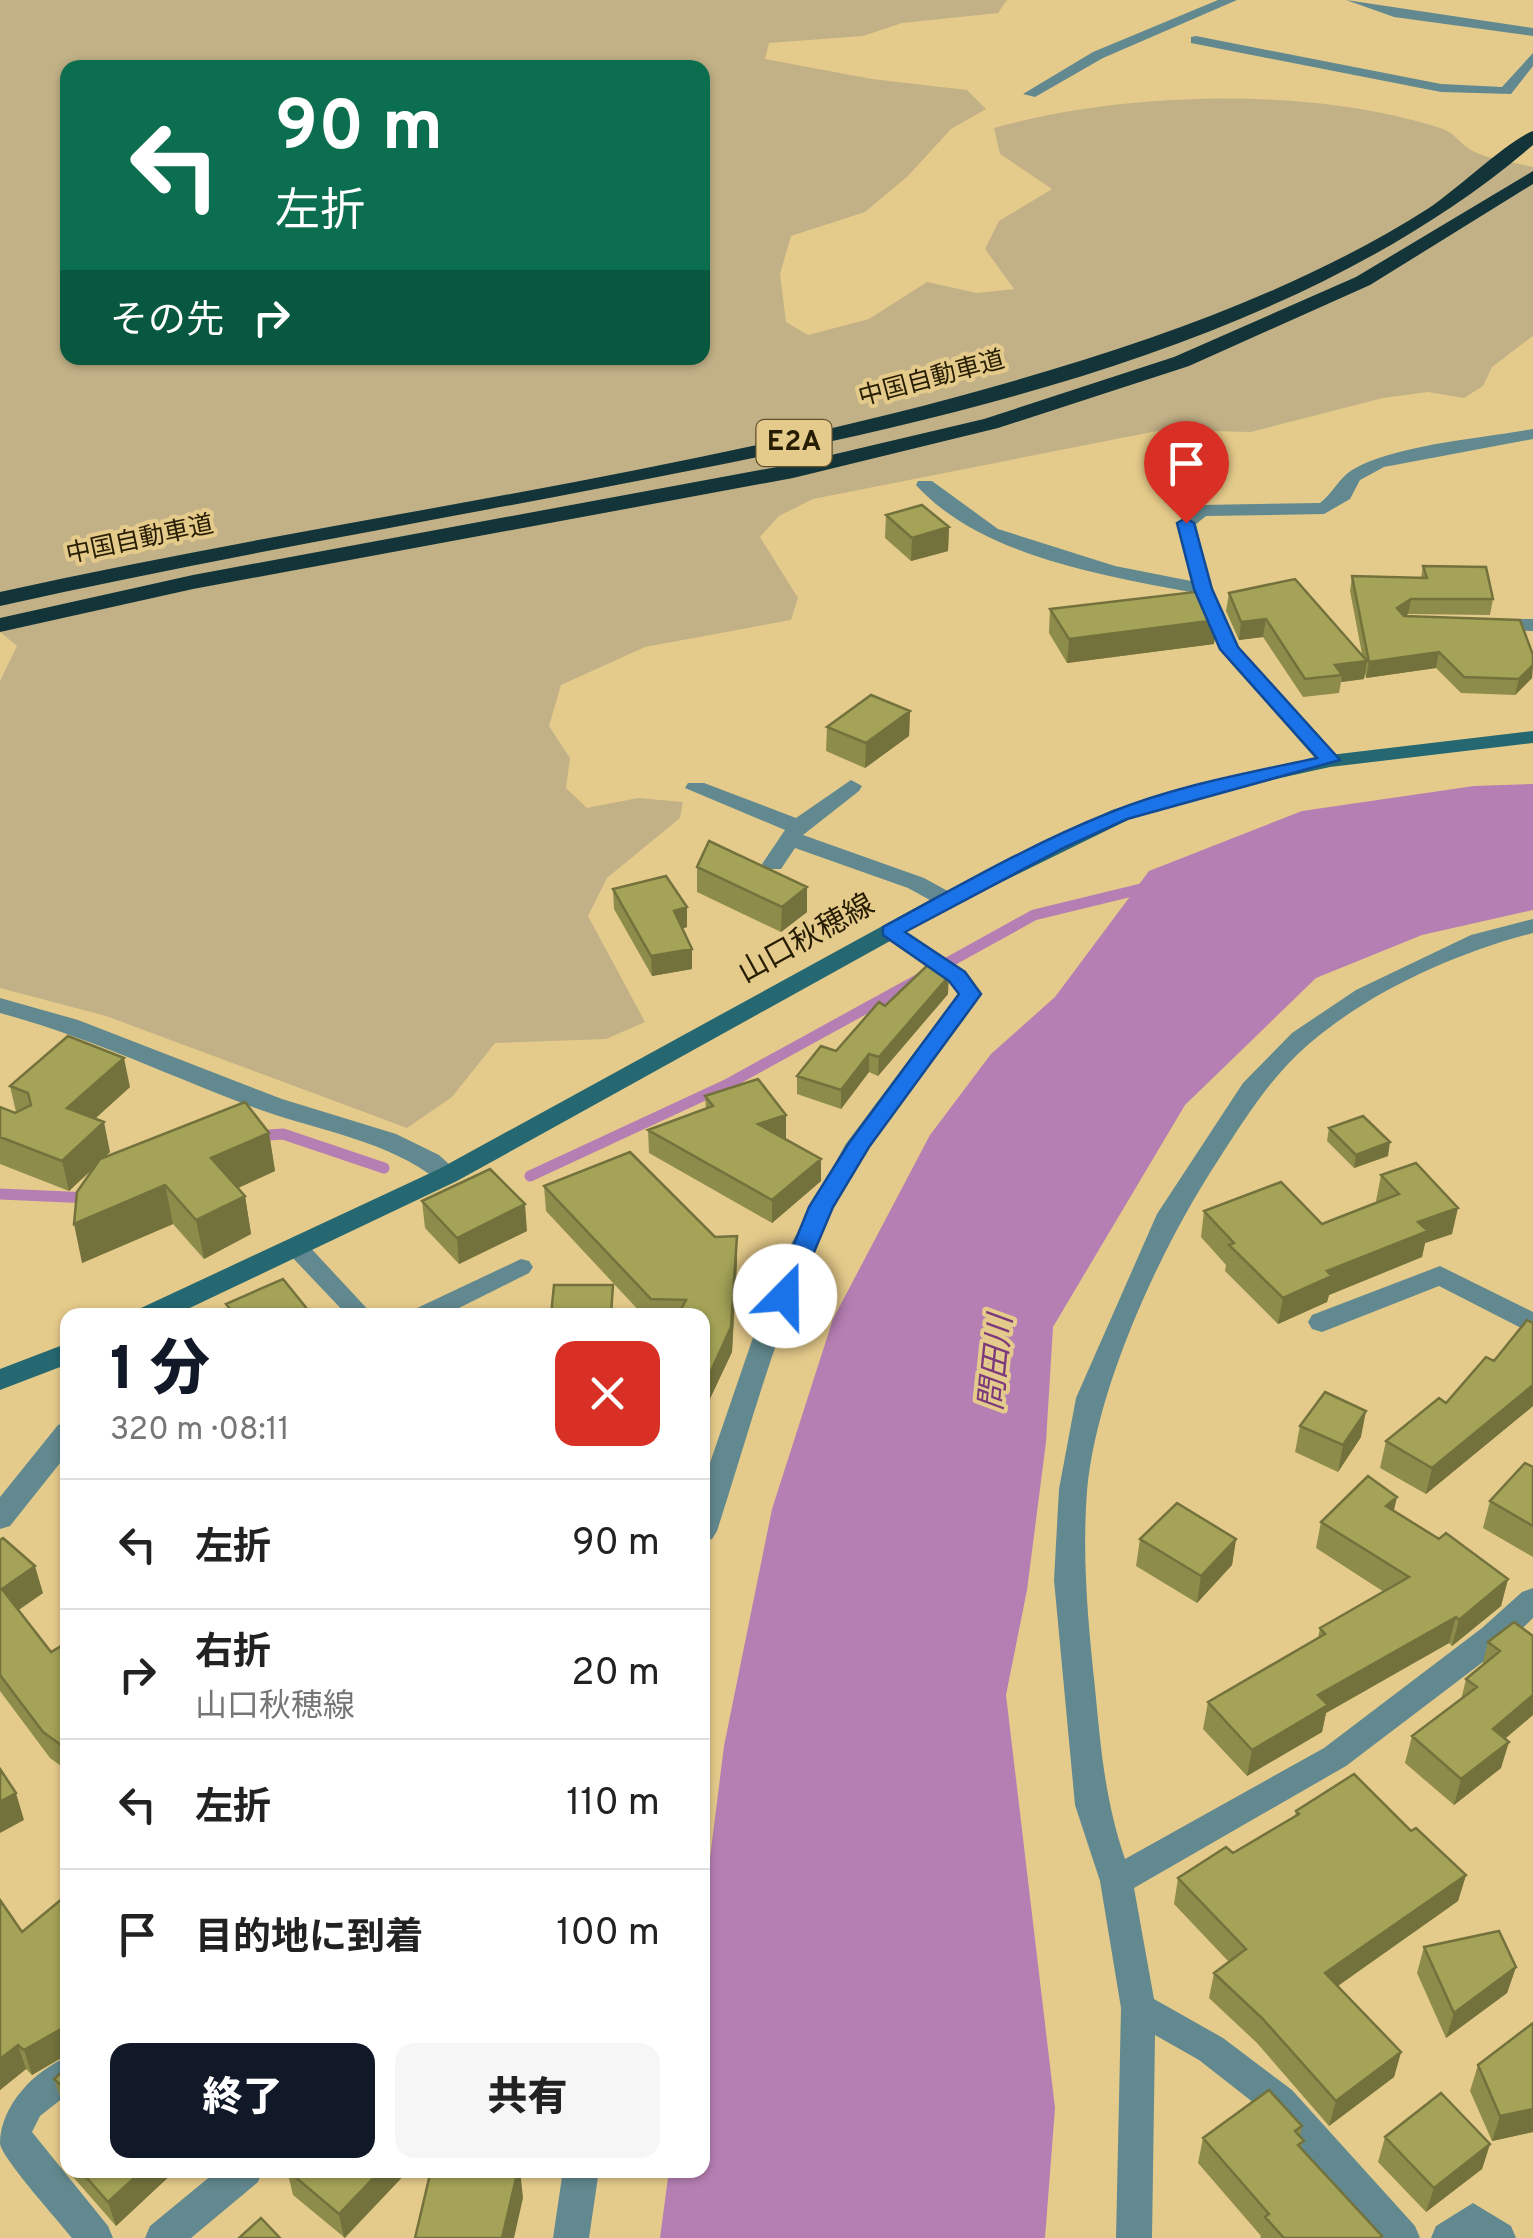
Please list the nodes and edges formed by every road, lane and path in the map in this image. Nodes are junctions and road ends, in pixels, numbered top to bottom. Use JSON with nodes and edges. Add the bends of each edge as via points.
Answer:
{"nodes":[{"id":1,"x":1230,"y":0,"type":"edge"},
{"id":2,"x":1353,"y":0,"type":"edge"},
{"id":3,"x":1533,"y":32,"type":"edge"},
{"id":4,"x":1196,"y":40,"type":"dead end"},
{"id":5,"x":1533,"y":57,"type":"edge"},
{"id":6,"x":1030,"y":94,"type":"dead end"},
{"id":7,"x":1533,"y":136,"type":"edge"},
{"id":8,"x":1533,"y":176,"type":"edge"},
{"id":9,"x":1533,"y":434,"type":"edge"},
{"id":10,"x":925,"y":484,"type":"dead end"},
{"id":11,"x":1203,"y":589,"type":"junction"},
{"id":12,"x":0,"y":600,"type":"edge"},
{"id":13,"x":0,"y":625,"type":"edge"},
{"id":14,"x":1462,"y":625,"type":"edge"},
{"id":15,"x":1533,"y":626,"type":"edge"},
{"id":16,"x":1533,"y":737,"type":"edge"},
{"id":17,"x":1330,"y":760,"type":"junction"},
{"id":18,"x":851,"y":786,"type":"dead end"},
{"id":19,"x":696,"y":788,"type":"dead end"},
{"id":20,"x":795,"y":834,"type":"junction"},
{"id":21,"x":773,"y":864,"type":"dead end"},
{"id":22,"x":947,"y":900,"type":"junction"},
{"id":23,"x":1533,"y":926,"type":"edge"},
{"id":24,"x":890,"y":931,"type":"junction"},
{"id":25,"x":0,"y":1006,"type":"edge"},
{"id":26,"x":448,"y":1174,"type":"junction"},
{"id":27,"x":298,"y":1249,"type":"junction"},
{"id":28,"x":521,"y":1267,"type":"dead end"},
{"id":29,"x":167,"y":1308,"type":"edge"},
{"id":30,"x":353,"y":1308,"type":"edge"},
{"id":31,"x":438,"y":1308,"type":"edge"},
{"id":32,"x":1322,"y":1322,"type":"dead end"},
{"id":33,"x":1533,"y":1324,"type":"edge"},
{"id":34,"x":60,"y":1355,"type":"edge"},
{"id":35,"x":0,"y":1380,"type":"edge"},
{"id":36,"x":60,"y":1442,"type":"edge"},
{"id":37,"x":710,"y":1507,"type":"edge"},
{"id":38,"x":0,"y":1518,"type":"edge"},
{"id":39,"x":1533,"y":1600,"type":"edge"},
{"id":40,"x":1116,"y":1881,"type":"junction"},
{"id":41,"x":1138,"y":2008,"type":"junction"},
{"id":42,"x":60,"y":2079,"type":"edge"},
{"id":43,"x":235,"y":2178,"type":"edge"},
{"id":44,"x":580,"y":2178,"type":"edge"},
{"id":45,"x":95,"y":2238,"type":"edge"},
{"id":46,"x":163,"y":2238,"type":"edge"},
{"id":47,"x":571,"y":2238,"type":"edge"},
{"id":48,"x":1134,"y":2238,"type":"edge"},
{"id":49,"x":1402,"y":2238,"type":"edge"},
{"id":50,"x":1449,"y":2238,"type":"edge"},
{"id":51,"x":1498,"y":2238,"type":"edge"}],
"edges":[{"from":1,"to":6,"type":"street","via":[[1098,55]]},
{"from":2,"to":3,"type":"street","via":[[1394,13]]},
{"from":4,"to":5,"type":"street","via":[[1441,88],[1506,92]]},
{"from":7,"to":12,"type":"highway","name":"中国自動車道","number":"E2A","via":[[1447,204],[1368,251],[1262,302],[1060,374],[810,439]]},
{"from":8,"to":13,"type":"highway","name":"中国自動車道","number":"E2A","via":[[1403,262],[1312,307],[1202,353],[1034,408],[718,486],[210,578]]},
{"from":9,"to":11,"type":"street","via":[[1379,463],[1353,477],[1343,496],[1324,508],[1200,512],[1186,523]]},
{"from":10,"to":11,"type":"street","via":[[992,533],[1110,572]]},
{"from":11,"to":17,"type":"street","via":[[1229,649]]},
{"from":14,"to":15,"type":"street"},
{"from":16,"to":17,"type":"main road","name":"山口秋穂線"},
{"from":17,"to":22,"type":"main road","name":"山口秋穂線","via":[[1120,815]]},
{"from":18,"to":20,"type":"street"},
{"from":19,"to":20,"type":"street","via":[[776,816]]},
{"from":20,"to":21,"type":"street"},
{"from":20,"to":22,"type":"street"},
{"from":22,"to":24,"type":"main road","name":"山口秋穂線"},
{"from":23,"to":40,"type":"street","via":[[1419,966],[1301,1038],[1212,1144],[1133,1292],[1090,1398],[1073,1489],[1069,1580],[1091,1805]]},
{"from":24,"to":26,"type":"main road","name":"山口秋穂線"},
{"from":24,"to":37,"type":"street","via":[[957,976],[970,994],[821,1207],[772,1325]]},
{"from":25,"to":26,"type":"street","via":[[46,1016],[275,1106],[425,1154]]},
{"from":26,"to":27,"type":"main road","name":"山口秋穂線"},
{"from":27,"to":29,"type":"main road","name":"山口秋穂線"},
{"from":27,"to":30,"type":"lane"},
{"from":28,"to":31,"type":"lane"},
{"from":32,"to":33,"type":"street","via":[[1440,1275]]},
{"from":34,"to":35,"type":"main road"},
{"from":36,"to":38,"type":"street"},
{"from":39,"to":40,"type":"street","via":[[1335,1757]]},
{"from":40,"to":41,"type":"street"},
{"from":41,"to":48,"type":"street"},
{"from":41,"to":49,"type":"street","via":[[1211,2049],[1280,2102]]},
{"from":42,"to":45,"type":"street","via":[[28,2104],[12,2134]]},
{"from":43,"to":46,"type":"street"},
{"from":44,"to":47,"type":"street"},
{"from":50,"to":51,"type":"street","via":[[1473,2220]]}]}
